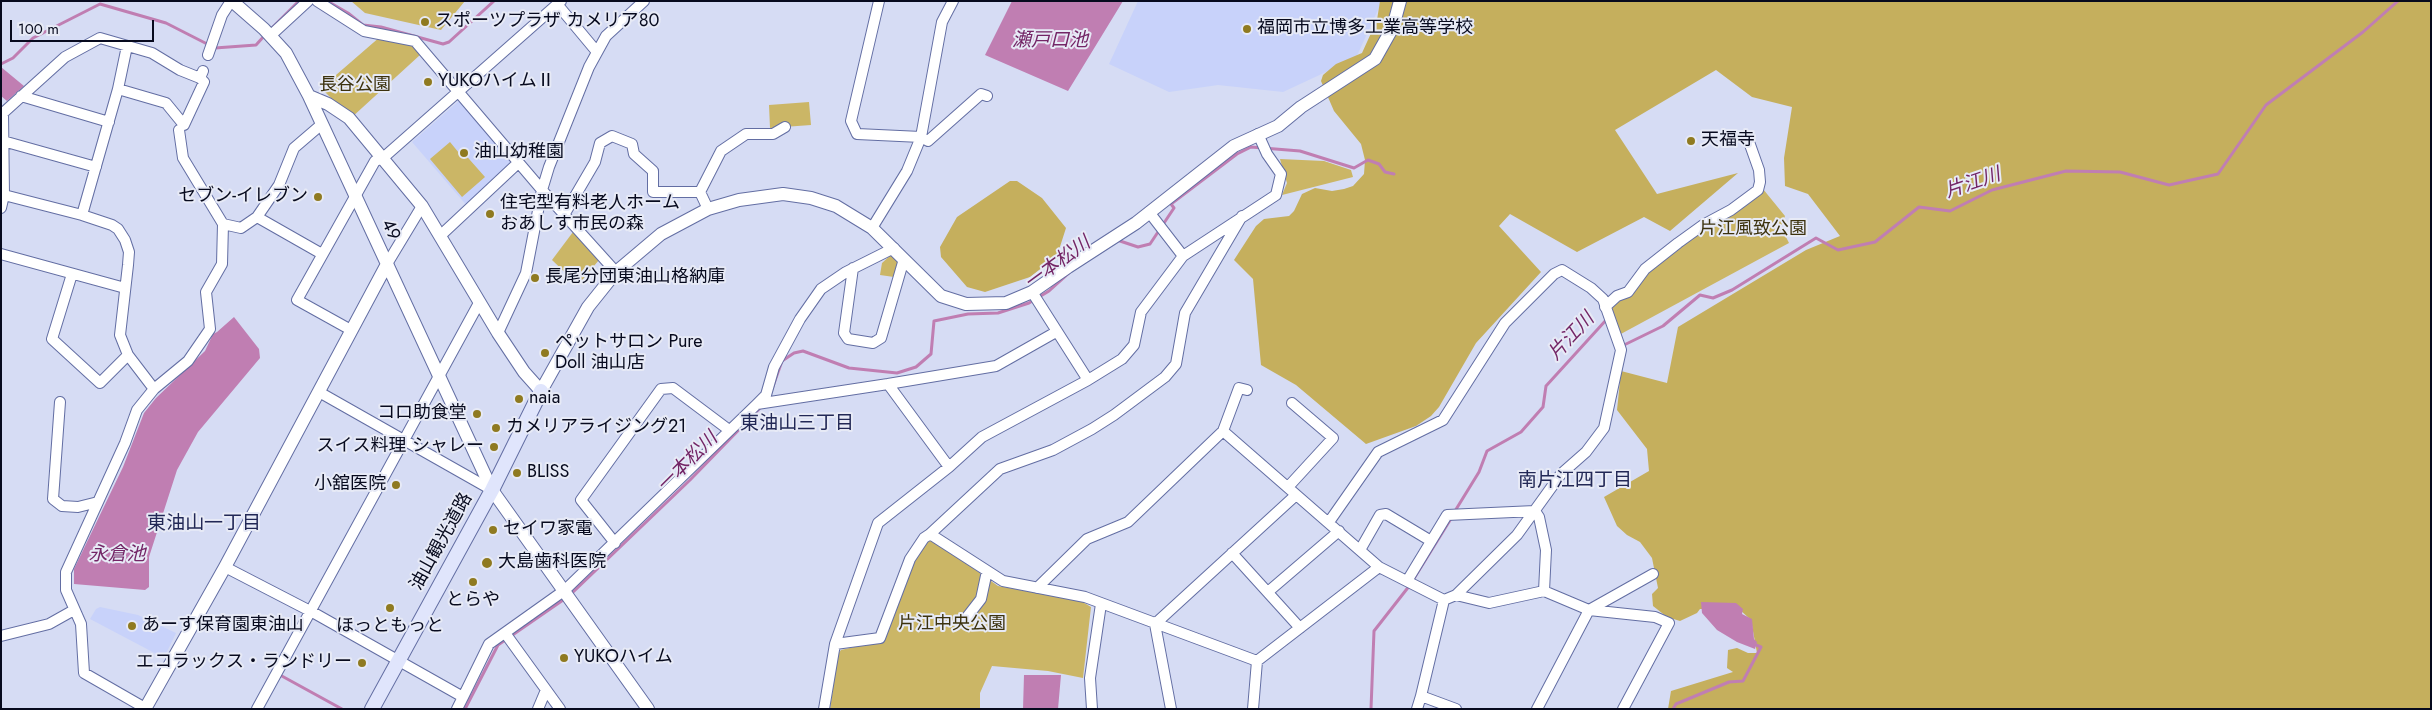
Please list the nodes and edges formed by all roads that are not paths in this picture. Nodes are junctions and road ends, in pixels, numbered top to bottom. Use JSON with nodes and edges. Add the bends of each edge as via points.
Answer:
{"nodes":[{"id":1,"x":232,"y":1,"type":"edge"},
{"id":2,"x":308,"y":1,"type":"edge"},
{"id":3,"x":318,"y":1,"type":"edge"},
{"id":4,"x":644,"y":1,"type":"edge"},
{"id":5,"x":879,"y":1,"type":"edge"},
{"id":6,"x":953,"y":1,"type":"edge"},
{"id":7,"x":1400,"y":1,"type":"edge"},
{"id":8,"x":559,"y":3,"type":"edge"},
{"id":9,"x":270,"y":36,"type":"junction"},
{"id":10,"x":127,"y":46,"type":"junction"},
{"id":11,"x":210,"y":50,"type":"dead end"},
{"id":12,"x":597,"y":52,"type":"junction"},
{"id":13,"x":118,"y":88,"type":"junction"},
{"id":14,"x":458,"y":91,"type":"junction"},
{"id":15,"x":21,"y":96,"type":"junction"},
{"id":16,"x":309,"y":96,"type":"junction"},
{"id":17,"x":987,"y":96,"type":"dead end"},
{"id":18,"x":108,"y":122,"type":"junction"},
{"id":19,"x":322,"y":124,"type":"junction"},
{"id":20,"x":786,"y":126,"type":"dead end"},
{"id":21,"x":179,"y":130,"type":"dead end"},
{"id":22,"x":921,"y":138,"type":"junction"},
{"id":23,"x":1260,"y":138,"type":"junction"},
{"id":24,"x":1748,"y":139,"type":"dead end"},
{"id":25,"x":3,"y":141,"type":"junction"},
{"id":26,"x":383,"y":158,"type":"junction"},
{"id":27,"x":518,"y":163,"type":"junction"},
{"id":28,"x":96,"y":167,"type":"junction"},
{"id":29,"x":542,"y":190,"type":"junction"},
{"id":30,"x":700,"y":192,"type":"junction"},
{"id":31,"x":3,"y":194,"type":"edge"},
{"id":32,"x":354,"y":196,"type":"junction"},
{"id":33,"x":422,"y":206,"type":"junction"},
{"id":34,"x":1,"y":208,"type":"edge"},
{"id":35,"x":708,"y":209,"type":"junction"},
{"id":36,"x":564,"y":214,"type":"junction"},
{"id":37,"x":82,"y":215,"type":"junction"},
{"id":38,"x":1242,"y":216,"type":"junction"},
{"id":39,"x":257,"y":217,"type":"junction"},
{"id":40,"x":1153,"y":217,"type":"junction"},
{"id":41,"x":223,"y":224,"type":"junction"},
{"id":42,"x":872,"y":228,"type":"junction"},
{"id":43,"x":440,"y":236,"type":"junction"},
{"id":44,"x":894,"y":248,"type":"junction"},
{"id":45,"x":1,"y":254,"type":"edge"},
{"id":46,"x":322,"y":254,"type":"junction"},
{"id":47,"x":1183,"y":256,"type":"junction"},
{"id":48,"x":904,"y":259,"type":"junction"},
{"id":49,"x":387,"y":264,"type":"junction"},
{"id":50,"x":853,"y":268,"type":"junction"},
{"id":51,"x":616,"y":272,"type":"junction"},
{"id":52,"x":72,"y":274,"type":"junction"},
{"id":53,"x":125,"y":288,"type":"junction"},
{"id":54,"x":1032,"y":293,"type":"junction"},
{"id":55,"x":479,"y":303,"type":"junction"},
{"id":56,"x":1606,"y":307,"type":"junction"},
{"id":57,"x":350,"y":330,"type":"junction"},
{"id":58,"x":1056,"y":332,"type":"junction"},
{"id":59,"x":498,"y":334,"type":"junction"},
{"id":60,"x":128,"y":355,"type":"junction"},
{"id":61,"x":440,"y":374,"type":"junction"},
{"id":62,"x":1088,"y":380,"type":"junction"},
{"id":63,"x":888,"y":384,"type":"junction"},
{"id":64,"x":154,"y":389,"type":"junction"},
{"id":65,"x":1247,"y":390,"type":"dead end"},
{"id":66,"x":541,"y":391,"type":"junction"},
{"id":67,"x":319,"y":392,"type":"junction"},
{"id":68,"x":60,"y":402,"type":"dead end"},
{"id":69,"x":758,"y":404,"type":"junction"},
{"id":70,"x":1293,"y":407,"type":"dead end"},
{"id":71,"x":729,"y":430,"type":"junction"},
{"id":72,"x":1223,"y":431,"type":"junction"},
{"id":73,"x":403,"y":440,"type":"junction"},
{"id":74,"x":949,"y":467,"type":"junction"},
{"id":75,"x":1288,"y":487,"type":"junction"},
{"id":76,"x":492,"y":490,"type":"junction"},
{"id":77,"x":1296,"y":495,"type":"junction"},
{"id":78,"x":98,"y":502,"type":"junction"},
{"id":79,"x":1535,"y":511,"type":"junction"},
{"id":80,"x":1329,"y":522,"type":"junction"},
{"id":81,"x":1339,"y":531,"type":"junction"},
{"id":82,"x":930,"y":534,"type":"junction"},
{"id":83,"x":1431,"y":541,"type":"junction"},
{"id":84,"x":615,"y":543,"type":"junction"},
{"id":85,"x":1360,"y":550,"type":"junction"},
{"id":86,"x":1232,"y":553,"type":"junction"},
{"id":87,"x":225,"y":567,"type":"junction"},
{"id":88,"x":1379,"y":567,"type":"junction"},
{"id":89,"x":987,"y":571,"type":"junction"},
{"id":90,"x":1653,"y":574,"type":"dead end"},
{"id":91,"x":1407,"y":581,"type":"junction"},
{"id":92,"x":1036,"y":588,"type":"junction"},
{"id":93,"x":1544,"y":591,"type":"junction"},
{"id":94,"x":1269,"y":592,"type":"junction"},
{"id":95,"x":568,"y":595,"type":"junction"},
{"id":96,"x":1456,"y":595,"type":"junction"},
{"id":97,"x":1444,"y":600,"type":"junction"},
{"id":98,"x":1101,"y":604,"type":"junction"},
{"id":99,"x":74,"y":610,"type":"junction"},
{"id":100,"x":1589,"y":610,"type":"junction"},
{"id":101,"x":310,"y":612,"type":"junction"},
{"id":102,"x":967,"y":617,"type":"dead end"},
{"id":103,"x":1154,"y":624,"type":"junction"},
{"id":104,"x":1300,"y":628,"type":"junction"},
{"id":105,"x":1,"y":636,"type":"edge"},
{"id":106,"x":508,"y":637,"type":"junction"},
{"id":107,"x":835,"y":644,"type":"junction"},
{"id":108,"x":399,"y":660,"type":"junction"},
{"id":109,"x":1257,"y":661,"type":"junction"},
{"id":110,"x":546,"y":690,"type":"junction"},
{"id":111,"x":1421,"y":696,"type":"junction"},
{"id":112,"x":463,"y":697,"type":"junction"},
{"id":113,"x":145,"y":708,"type":"edge"},
{"id":114,"x":257,"y":709,"type":"edge"},
{"id":115,"x":372,"y":709,"type":"edge"},
{"id":116,"x":457,"y":709,"type":"edge"},
{"id":117,"x":538,"y":709,"type":"edge"},
{"id":118,"x":560,"y":709,"type":"edge"},
{"id":119,"x":648,"y":709,"type":"edge"},
{"id":120,"x":824,"y":709,"type":"edge"},
{"id":121,"x":1092,"y":709,"type":"edge"},
{"id":122,"x":1171,"y":709,"type":"edge"},
{"id":123,"x":1253,"y":709,"type":"edge"},
{"id":124,"x":1417,"y":709,"type":"edge"},
{"id":125,"x":1456,"y":709,"type":"edge"},
{"id":126,"x":1537,"y":709,"type":"edge"},
{"id":127,"x":1623,"y":709,"type":"edge"}],
"edges":[{"from":1,"to":9,"type":"street","name":"49","number":"49"},
{"from":1,"to":11,"type":"street","via":[[222,16]]},
{"from":2,"to":9,"type":"street"},
{"from":3,"to":14,"type":"street","via":[[364,31],[415,41]]},
{"from":4,"to":12,"type":"street","via":[[606,36]]},
{"from":5,"to":22,"type":"street","via":[[852,121],[857,134]]},
{"from":6,"to":22,"type":"street","via":[[942,22]]},
{"from":7,"to":23,"type":"street","via":[[1394,27],[1375,59]]},
{"from":8,"to":12,"type":"street"},
{"from":8,"to":14,"type":"street"},
{"from":9,"to":16,"type":"street","name":"49","number":"49","via":[[286,54]]},
{"from":10,"to":13,"type":"street"},
{"from":10,"to":13,"type":"street","via":[[152,54],[180,70],[201,74],[204,82],[184,125],[166,103]]},
{"from":10,"to":15,"type":"street","via":[[100,38],[65,57]]},
{"from":12,"to":29,"type":"street"},
{"from":13,"to":18,"type":"street"},
{"from":14,"to":26,"type":"street"},
{"from":14,"to":27,"type":"street"},
{"from":15,"to":18,"type":"street"},
{"from":15,"to":25,"type":"street","via":[[3,112]]},
{"from":16,"to":19,"type":"street","name":"49","number":"49"},
{"from":16,"to":26,"type":"street","via":[[349,118]]},
{"from":17,"to":22,"type":"street","via":[[981,94],[928,140]]},
{"from":18,"to":28,"type":"street"},
{"from":19,"to":32,"type":"street","name":"49","number":"49"},
{"from":19,"to":39,"type":"street","via":[[294,148],[279,185]]},
{"from":20,"to":30,"type":"street","via":[[773,134],[746,134],[721,151]]},
{"from":21,"to":41,"type":"street","via":[[183,158]]},
{"from":22,"to":42,"type":"street","via":[[907,171]]},
{"from":23,"to":38,"type":"street","via":[[1281,174],[1276,195]]},
{"from":23,"to":40,"type":"street","via":[[1234,146]]},
{"from":24,"to":56,"type":"street","via":[[1759,170],[1758,190],[1678,243],[1645,270],[1628,292],[1617,296]]},
{"from":25,"to":28,"type":"street"},
{"from":25,"to":31,"type":"street"},
{"from":26,"to":32,"type":"street","via":[[374,161]]},
{"from":26,"to":33,"type":"street"},
{"from":27,"to":29,"type":"street"},
{"from":27,"to":43,"type":"street"},
{"from":28,"to":37,"type":"street"},
{"from":29,"to":36,"type":"street"},
{"from":29,"to":59,"type":"street","via":[[526,273]]},
{"from":30,"to":35,"type":"street"},
{"from":30,"to":36,"type":"street","via":[[653,192],[653,171],[634,154],[632,144],[612,136],[600,143],[595,162]]},
{"from":31,"to":34,"type":"street"},
{"from":31,"to":37,"type":"street"},
{"from":32,"to":46,"type":"street"},
{"from":32,"to":49,"type":"street","name":"49","number":"49"},
{"from":33,"to":43,"type":"street"},
{"from":33,"to":49,"type":"street"},
{"from":35,"to":42,"type":"street","via":[[739,200],[783,194],[836,206]]},
{"from":35,"to":51,"type":"street","via":[[661,234]]},
{"from":36,"to":51,"type":"street"},
{"from":37,"to":53,"type":"street","via":[[112,225],[125,240],[129,252]]},
{"from":38,"to":47,"type":"street"},
{"from":38,"to":82,"type":"street","via":[[1185,313],[1176,364],[1165,377],[1092,429],[1053,450],[1000,469]]},
{"from":39,"to":41,"type":"street","via":[[241,228]]},
{"from":39,"to":46,"type":"street"},
{"from":40,"to":47,"type":"street"},
{"from":40,"to":54,"type":"street"},
{"from":41,"to":64,"type":"street","via":[[222,264],[206,292],[210,329],[188,361]]},
{"from":42,"to":44,"type":"street"},
{"from":43,"to":55,"type":"street"},
{"from":44,"to":48,"type":"street"},
{"from":44,"to":50,"type":"street"},
{"from":45,"to":52,"type":"street"},
{"from":46,"to":57,"type":"street","via":[[298,300]]},
{"from":47,"to":62,"type":"street","via":[[1140,312],[1134,345],[1122,360]]},
{"from":48,"to":50,"type":"street","via":[[881,338],[873,343],[848,339],[844,333]]},
{"from":48,"to":54,"type":"street","via":[[941,296],[966,304],[1006,303]]},
{"from":49,"to":57,"type":"street"},
{"from":49,"to":61,"type":"street","name":"49","number":"49"},
{"from":50,"to":69,"type":"street","via":[[821,290],[805,312],[774,367],[766,395]]},
{"from":51,"to":66,"type":"street","via":[[588,307]]},
{"from":52,"to":53,"type":"street"},
{"from":52,"to":60,"type":"street","via":[[52,339],[100,383]]},
{"from":53,"to":60,"type":"street","via":[[120,335]]},
{"from":54,"to":58,"type":"street"},
{"from":55,"to":59,"type":"street"},
{"from":55,"to":61,"type":"street"},
{"from":56,"to":79,"type":"street","via":[[1621,350],[1604,428],[1586,452],[1561,474]]},
{"from":56,"to":80,"type":"street","via":[[1604,299],[1592,288],[1562,270],[1554,274],[1505,323],[1443,420],[1378,452]]},
{"from":57,"to":67,"type":"street"},
{"from":58,"to":62,"type":"street"},
{"from":58,"to":63,"type":"street","via":[[996,366]]},
{"from":59,"to":66,"type":"street"},
{"from":60,"to":64,"type":"street"},
{"from":61,"to":73,"type":"street"},
{"from":61,"to":76,"type":"street","name":"49","number":"49"},
{"from":62,"to":74,"type":"street","via":[[982,437]]},
{"from":63,"to":69,"type":"street"},
{"from":63,"to":74,"type":"street"},
{"from":64,"to":78,"type":"street","via":[[137,410]]},
{"from":65,"to":72,"type":"street","via":[[1239,388]]},
{"from":66,"to":76,"type":"main road","name":"油山観光道路"},
{"from":67,"to":73,"type":"street"},
{"from":67,"to":87,"type":"street"},
{"from":68,"to":78,"type":"street","via":[[53,499],[62,506],[78,507]]},
{"from":69,"to":71,"type":"street"},
{"from":70,"to":75,"type":"street","via":[[1333,438]]},
{"from":71,"to":84,"type":"street"},
{"from":71,"to":84,"type":"street","via":[[673,388],[661,388],[581,500]]},
{"from":72,"to":75,"type":"street"},
{"from":72,"to":92,"type":"street","via":[[1128,522],[1087,539]]},
{"from":73,"to":76,"type":"street"},
{"from":73,"to":101,"type":"street"},
{"from":74,"to":107,"type":"street","via":[[878,523]]},
{"from":75,"to":77,"type":"street"},
{"from":76,"to":95,"type":"street","name":"49"},
{"from":76,"to":108,"type":"main road","name":"油山観光道路"},
{"from":77,"to":80,"type":"street"},
{"from":77,"to":86,"type":"street"},
{"from":78,"to":99,"type":"street","via":[[66,572],[66,590]]},
{"from":79,"to":83,"type":"street","via":[[1447,515]]},
{"from":79,"to":93,"type":"street","via":[[1546,550]]},
{"from":79,"to":96,"type":"street","via":[[1518,535]]},
{"from":80,"to":81,"type":"street"},
{"from":81,"to":85,"type":"street"},
{"from":81,"to":94,"type":"street"},
{"from":82,"to":89,"type":"street"},
{"from":82,"to":107,"type":"street","via":[[910,559],[880,638]]},
{"from":83,"to":85,"type":"street","via":[[1386,514],[1380,515]]},
{"from":83,"to":91,"type":"street"},
{"from":84,"to":95,"type":"street"},
{"from":85,"to":88,"type":"street"},
{"from":86,"to":94,"type":"street"},
{"from":86,"to":103,"type":"street"},
{"from":87,"to":101,"type":"street"},
{"from":87,"to":113,"type":"street"},
{"from":88,"to":91,"type":"street"},
{"from":88,"to":104,"type":"street"},
{"from":89,"to":92,"type":"street","via":[[1003,581]]},
{"from":89,"to":102,"type":"street","via":[[981,599]]},
{"from":90,"to":100,"type":"street"},
{"from":91,"to":97,"type":"street"},
{"from":92,"to":98,"type":"street","via":[[1085,597]]},
{"from":93,"to":96,"type":"street","via":[[1488,603]]},
{"from":93,"to":100,"type":"street"},
{"from":94,"to":104,"type":"street"},
{"from":95,"to":106,"type":"street"},
{"from":95,"to":119,"type":"street","name":"49"},
{"from":96,"to":97,"type":"street"},
{"from":97,"to":111,"type":"street"},
{"from":98,"to":103,"type":"street"},
{"from":98,"to":121,"type":"street","via":[[1090,678]]},
{"from":99,"to":105,"type":"street","via":[[49,624]]},
{"from":99,"to":113,"type":"street","via":[[80,624],[84,673]]},
{"from":100,"to":126,"type":"street"},
{"from":100,"to":127,"type":"street","via":[[1655,617],[1669,623]]},
{"from":101,"to":108,"type":"street"},
{"from":101,"to":114,"type":"street"},
{"from":103,"to":109,"type":"street"},
{"from":103,"to":122,"type":"street"},
{"from":104,"to":109,"type":"street"},
{"from":106,"to":110,"type":"street"},
{"from":106,"to":112,"type":"street","via":[[489,644]]},
{"from":107,"to":120,"type":"street"},
{"from":108,"to":112,"type":"street"},
{"from":108,"to":115,"type":"main road","name":"油山観光道路"},
{"from":109,"to":123,"type":"street"},
{"from":110,"to":117,"type":"street"},
{"from":110,"to":118,"type":"street"},
{"from":111,"to":124,"type":"street"},
{"from":111,"to":125,"type":"street"},
{"from":112,"to":116,"type":"street"}]}
